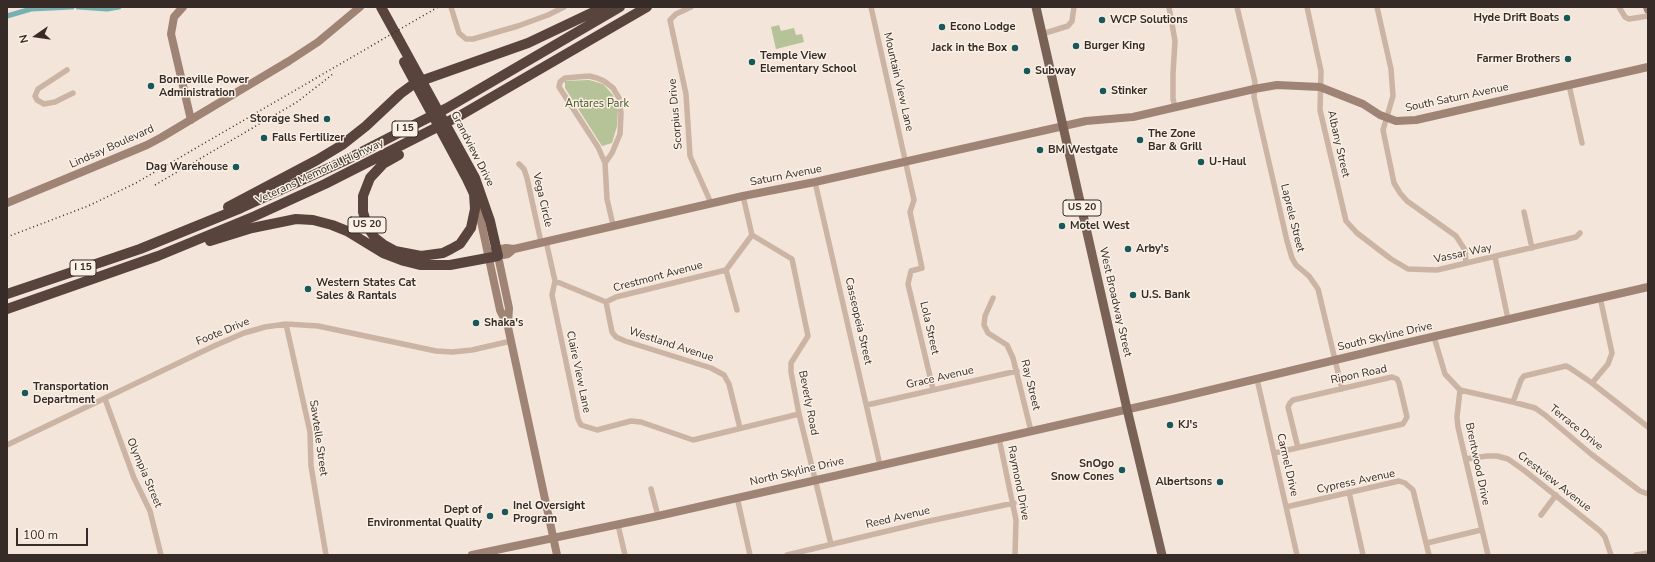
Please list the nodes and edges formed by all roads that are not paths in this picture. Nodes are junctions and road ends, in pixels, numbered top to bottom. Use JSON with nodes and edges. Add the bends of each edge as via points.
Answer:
{"nodes":[{"id":1,"x":182,"y":7,"type":"edge"},
{"id":2,"x":360,"y":7,"type":"edge"},
{"id":3,"x":451,"y":7,"type":"edge"},
{"id":4,"x":564,"y":7,"type":"edge"},
{"id":5,"x":604,"y":7,"type":"edge"},
{"id":6,"x":620,"y":7,"type":"edge"},
{"id":7,"x":647,"y":7,"type":"edge"},
{"id":8,"x":691,"y":7,"type":"edge"},
{"id":9,"x":871,"y":7,"type":"edge"},
{"id":10,"x":1036,"y":7,"type":"edge"},
{"id":11,"x":1074,"y":7,"type":"edge"},
{"id":12,"x":1168,"y":7,"type":"edge"},
{"id":13,"x":1237,"y":7,"type":"edge"},
{"id":14,"x":1307,"y":7,"type":"edge"},
{"id":15,"x":1377,"y":7,"type":"edge"},
{"id":16,"x":1619,"y":7,"type":"edge"},
{"id":17,"x":1647,"y":7,"type":"edge"},
{"id":18,"x":377,"y":8,"type":"edge"},
{"id":19,"x":1648,"y":10,"type":"edge"},
{"id":20,"x":1648,"y":16,"type":"edge"},
{"id":21,"x":1042,"y":34,"type":"junction"},
{"id":22,"x":402,"y":49,"type":"junction"},
{"id":23,"x":1648,"y":67,"type":"edge"},
{"id":24,"x":68,"y":70,"type":"dead end"},
{"id":25,"x":447,"y":72,"type":"junction"},
{"id":26,"x":418,"y":82,"type":"junction"},
{"id":27,"x":1569,"y":85,"type":"junction"},
{"id":28,"x":1320,"y":88,"type":"junction"},
{"id":29,"x":1254,"y":89,"type":"junction"},
{"id":30,"x":73,"y":93,"type":"dead end"},
{"id":31,"x":389,"y":105,"type":"junction"},
{"id":32,"x":1175,"y":107,"type":"junction"},
{"id":33,"x":462,"y":115,"type":"junction"},
{"id":34,"x":1386,"y":117,"type":"junction"},
{"id":35,"x":191,"y":120,"type":"junction"},
{"id":36,"x":1064,"y":126,"type":"junction"},
{"id":37,"x":452,"y":143,"type":"junction"},
{"id":38,"x":1582,"y":143,"type":"dead end"},
{"id":39,"x":906,"y":162,"type":"junction"},
{"id":40,"x":605,"y":163,"type":"junction"},
{"id":41,"x":519,"y":164,"type":"dead end"},
{"id":42,"x":815,"y":182,"type":"junction"},
{"id":43,"x":474,"y":194,"type":"junction"},
{"id":44,"x":743,"y":196,"type":"junction"},
{"id":45,"x":7,"y":203,"type":"edge"},
{"id":46,"x":712,"y":203,"type":"junction"},
{"id":47,"x":1524,"y":212,"type":"dead end"},
{"id":48,"x":613,"y":225,"type":"junction"},
{"id":49,"x":181,"y":232,"type":"junction"},
{"id":50,"x":1357,"y":233,"type":"joint"},
{"id":51,"x":1580,"y":233,"type":"dead end"},
{"id":52,"x":752,"y":235,"type":"junction"},
{"id":53,"x":544,"y":242,"type":"junction"},
{"id":54,"x":1532,"y":248,"type":"junction"},
{"id":55,"x":395,"y":251,"type":"junction"},
{"id":56,"x":493,"y":254,"type":"junction"},
{"id":57,"x":158,"y":256,"type":"junction"},
{"id":58,"x":1495,"y":257,"type":"junction"},
{"id":59,"x":1466,"y":263,"type":"junction"},
{"id":60,"x":726,"y":270,"type":"junction"},
{"id":61,"x":911,"y":271,"type":"joint"},
{"id":62,"x":555,"y":281,"type":"junction"},
{"id":63,"x":1648,"y":287,"type":"edge"},
{"id":64,"x":7,"y":294,"type":"edge"},
{"id":65,"x":1600,"y":297,"type":"junction"},
{"id":66,"x":993,"y":298,"type":"dead end"},
{"id":67,"x":606,"y":302,"type":"junction"},
{"id":68,"x":7,"y":309,"type":"edge"},
{"id":69,"x":737,"y":310,"type":"dead end"},
{"id":70,"x":1508,"y":319,"type":"junction"},
{"id":71,"x":286,"y":324,"type":"junction"},
{"id":72,"x":1434,"y":337,"type":"junction"},
{"id":73,"x":511,"y":341,"type":"junction"},
{"id":74,"x":1335,"y":360,"type":"junction"},
{"id":75,"x":1017,"y":371,"type":"junction"},
{"id":76,"x":1256,"y":378,"type":"junction"},
{"id":77,"x":1592,"y":383,"type":"junction"},
{"id":78,"x":933,"y":389,"type":"junction"},
{"id":79,"x":1342,"y":389,"type":"junction"},
{"id":80,"x":1460,"y":390,"type":"junction"},
{"id":81,"x":105,"y":399,"type":"junction"},
{"id":82,"x":1513,"y":402,"type":"junction"},
{"id":83,"x":867,"y":406,"type":"junction"},
{"id":84,"x":1127,"y":409,"type":"junction"},
{"id":85,"x":799,"y":414,"type":"junction"},
{"id":86,"x":1648,"y":427,"type":"edge"},
{"id":87,"x":740,"y":428,"type":"junction"},
{"id":88,"x":1031,"y":431,"type":"junction"},
{"id":89,"x":999,"y":438,"type":"junction"},
{"id":90,"x":7,"y":445,"type":"edge"},
{"id":91,"x":1298,"y":448,"type":"junction"},
{"id":92,"x":1274,"y":453,"type":"junction"},
{"id":93,"x":1466,"y":459,"type":"junction"},
{"id":94,"x":880,"y":465,"type":"junction"},
{"id":95,"x":815,"y":480,"type":"junction"},
{"id":96,"x":651,"y":489,"type":"dead end"},
{"id":97,"x":1348,"y":492,"type":"junction"},
{"id":98,"x":1648,"y":494,"type":"edge"},
{"id":99,"x":1556,"y":495,"type":"junction"},
{"id":100,"x":737,"y":497,"type":"junction"},
{"id":101,"x":1014,"y":503,"type":"junction"},
{"id":102,"x":1286,"y":507,"type":"junction"},
{"id":103,"x":1541,"y":515,"type":"dead end"},
{"id":104,"x":658,"y":516,"type":"junction"},
{"id":105,"x":618,"y":525,"type":"junction"},
{"id":106,"x":1481,"y":530,"type":"junction"},
{"id":107,"x":553,"y":538,"type":"junction"},
{"id":108,"x":1427,"y":543,"type":"junction"},
{"id":109,"x":831,"y":544,"type":"junction"},
{"id":110,"x":1648,"y":552,"type":"edge"},
{"id":111,"x":487,"y":554,"type":"edge"},
{"id":112,"x":161,"y":555,"type":"edge"},
{"id":113,"x":326,"y":555,"type":"edge"},
{"id":114,"x":472,"y":555,"type":"edge"},
{"id":115,"x":557,"y":555,"type":"edge"},
{"id":116,"x":625,"y":555,"type":"edge"},
{"id":117,"x":750,"y":555,"type":"edge"},
{"id":118,"x":787,"y":555,"type":"edge"},
{"id":119,"x":1015,"y":555,"type":"edge"},
{"id":120,"x":1162,"y":555,"type":"edge"},
{"id":121,"x":1298,"y":555,"type":"edge"},
{"id":122,"x":1363,"y":555,"type":"edge"},
{"id":123,"x":1429,"y":555,"type":"edge"},
{"id":124,"x":1488,"y":555,"type":"edge"},
{"id":125,"x":1610,"y":555,"type":"edge"},
{"id":126,"x":1636,"y":555,"type":"edge"}],
"edges":[{"from":1,"to":35,"type":"street","via":[[174,17],[171,34]]},
{"from":2,"to":35,"type":"street","name":"Lindsay Boulevard","via":[[294,58]]},
{"from":3,"to":4,"type":"street","via":[[459,33],[466,39],[518,26]]},
{"from":5,"to":25,"type":"highway","via":[[533,40]]},
{"from":6,"to":49,"type":"highway","name":"Veterans Memorial Highway","number":"I 15","via":[[447,108],[344,161]]},
{"from":7,"to":33,"type":"highway","name":"Veterans Memorial Highway","number":"I 15"},
{"from":8,"to":46,"type":"street","name":"Scorpius Drive","via":[[670,20],[686,94],[690,156]]},
{"from":9,"to":39,"type":"street","name":"Mountain View Lane"},
{"from":10,"to":21,"type":"main road","name":"West Broadway Street","number":"US 20"},
{"from":11,"to":21,"type":"street","via":[[1072,21],[1068,26]]},
{"from":12,"to":32,"type":"street","via":[[1175,41]]},
{"from":13,"to":29,"type":"street","name":"Laprele Street","via":[[1255,82]]},
{"from":14,"to":28,"type":"street","name":"Albany Street","via":[[1320,67]]},
{"from":15,"to":34,"type":"street","via":[[1391,69],[1393,96]]},
{"from":16,"to":20,"type":"street","via":[[1629,19]]},
{"from":17,"to":19,"type":"street"},
{"from":18,"to":22,"type":"highway"},
{"from":21,"to":36,"type":"main road","name":"West Broadway Street","number":"US 20"},
{"from":22,"to":25,"type":"highway","via":[[424,70]]},
{"from":22,"to":26,"type":"highway","name":"Grandview Drive"},
{"from":22,"to":31,"type":"highway","via":[[404,83]]},
{"from":23,"to":27,"type":"street","name":"South Saturn Avenue"},
{"from":24,"to":30,"type":"street","via":[[38,89],[35,96],[44,104],[55,102]]},
{"from":25,"to":26,"type":"highway"},
{"from":26,"to":31,"type":"highway"},
{"from":26,"to":37,"type":"highway","name":"Grandview Drive"},
{"from":27,"to":34,"type":"street","name":"South Saturn Avenue","via":[[1416,120],[1396,121]]},
{"from":27,"to":38,"type":"street"},
{"from":28,"to":29,"type":"street","name":"South Saturn Avenue","via":[[1277,85]]},
{"from":28,"to":34,"type":"street","name":"South Saturn Avenue","via":[[1363,104]]},
{"from":28,"to":50,"type":"street","name":"Albany Street","via":[[1320,110],[1346,221]]},
{"from":29,"to":32,"type":"street","name":"South Saturn Avenue"},
{"from":29,"to":74,"type":"street","name":"Laprele Street","via":[[1292,258],[1318,289]]},
{"from":31,"to":49,"type":"highway","via":[[342,145]]},
{"from":32,"to":36,"type":"street","name":"South Saturn Avenue","via":[[1133,117],[1086,121]]},
{"from":33,"to":55,"type":"highway","number":"US 20","via":[[384,164],[370,178],[363,196],[363,212],[368,228],[375,238]]},
{"from":33,"to":57,"type":"highway","name":"Veterans Memorial Highway","number":"I 15","via":[[325,184]]},
{"from":34,"to":59,"type":"street","via":[[1383,130],[1394,183],[1400,194],[1456,236],[1465,250]]},
{"from":35,"to":45,"type":"street","name":"Lindsay Boulevard","via":[[147,145]]},
{"from":36,"to":39,"type":"street","name":"Saturn Avenue"},
{"from":36,"to":84,"type":"main road","name":"West Broadway Street","number":"US 20"},
{"from":37,"to":43,"type":"highway","name":"Grandview Drive","number":"US 20"},
{"from":37,"to":56,"type":"highway","name":"Grandview Drive","via":[[475,178],[483,200]]},
{"from":39,"to":42,"type":"street","name":"Saturn Avenue"},
{"from":39,"to":61,"type":"street","name":"Mountain View Lane","via":[[914,200],[910,212],[922,268]]},
{"from":40,"to":40,"type":"street","via":[[598,147],[559,87],[565,78],[597,78],[613,88],[619,98],[620,134]]},
{"from":40,"to":48,"type":"street","via":[[607,199]]},
{"from":41,"to":53,"type":"street","name":"Vega Circle","via":[[528,178]]},
{"from":42,"to":44,"type":"street","name":"Saturn Avenue"},
{"from":42,"to":83,"type":"street","name":"Casseopeia Street"},
{"from":43,"to":55,"type":"highway","number":"US 20","via":[[474,221],[460,244],[433,255],[412,255]]},
{"from":43,"to":56,"type":"street","name":"Grandview Drive"},
{"from":44,"to":46,"type":"street","name":"Saturn Avenue"},
{"from":44,"to":52,"type":"street"},
{"from":46,"to":48,"type":"street","name":"Saturn Avenue"},
{"from":47,"to":54,"type":"street"},
{"from":48,"to":53,"type":"street","name":"Saturn Avenue"},
{"from":49,"to":64,"type":"highway","name":"Veterans Memorial Highway","number":"I 15","via":[[140,249]]},
{"from":50,"to":59,"type":"street","name":"Vassar Way","via":[[1408,269],[1437,270]]},
{"from":51,"to":54,"type":"street","name":"Vassar Way","via":[[1576,237]]},
{"from":52,"to":60,"type":"street"},
{"from":52,"to":85,"type":"street","name":"Beverly Road","via":[[792,259],[808,336],[791,363]]},
{"from":53,"to":56,"type":"street","name":"Saturn Avenue","via":[[514,249],[508,254]]},
{"from":53,"to":62,"type":"street","name":"Claire View Lane"},
{"from":54,"to":58,"type":"street","name":"Vassar Way"},
{"from":55,"to":56,"type":"highway","via":[[412,258],[442,260]]},
{"from":56,"to":57,"type":"highway","via":[[450,265],[420,265],[383,253],[332,225],[296,219],[252,228]]},
{"from":56,"to":73,"type":"street","name":"Grandview Drive","via":[[500,310]]},
{"from":57,"to":68,"type":"highway","name":"Veterans Memorial Highway","number":"I 15"},
{"from":58,"to":59,"type":"street","name":"Vassar Way"},
{"from":58,"to":70,"type":"street"},
{"from":60,"to":67,"type":"street","name":"Crestmont Avenue","via":[[616,297]]},
{"from":60,"to":69,"type":"street"},
{"from":61,"to":78,"type":"street","name":"Lola Street","via":[[908,284]]},
{"from":62,"to":67,"type":"street","name":"Crestmont Avenue"},
{"from":62,"to":87,"type":"street","name":"Claire View Lane","via":[[552,295],[581,425],[597,430],[631,420],[693,440]]},
{"from":63,"to":65,"type":"street","name":"South Skyline Drive"},
{"from":65,"to":70,"type":"street","name":"South Skyline Drive"},
{"from":65,"to":77,"type":"street","via":[[1612,353],[1608,364]]},
{"from":66,"to":75,"type":"street","name":"Ray Street","via":[[984,325],[988,333],[1007,345]]},
{"from":67,"to":87,"type":"street","name":"Westland Avenue","via":[[612,332],[616,337],[711,368],[724,375],[729,384]]},
{"from":70,"to":72,"type":"street","name":"South Skyline Drive"},
{"from":71,"to":73,"type":"street","name":"Foote Drive","via":[[318,326],[436,351],[472,350]]},
{"from":71,"to":81,"type":"street","name":"Foote Drive","via":[[244,333]]},
{"from":71,"to":113,"type":"street","name":"Sawtelle Street","via":[[310,432],[311,466]]},
{"from":72,"to":74,"type":"street","name":"South Skyline Drive"},
{"from":72,"to":80,"type":"street","via":[[1445,374]]},
{"from":73,"to":107,"type":"street","name":"Grandview Drive"},
{"from":74,"to":76,"type":"street","name":"South Skyline Drive"},
{"from":74,"to":79,"type":"street","name":"Laprele Street"},
{"from":75,"to":78,"type":"street","name":"Grace Avenue"},
{"from":75,"to":88,"type":"street","name":"Ray Street"},
{"from":76,"to":84,"type":"street","name":"South Skyline Drive"},
{"from":76,"to":92,"type":"street","name":"Carmel Drive"},
{"from":77,"to":82,"type":"street","via":[[1566,366],[1524,376]]},
{"from":77,"to":86,"type":"street"},
{"from":78,"to":83,"type":"street","name":"Grace Avenue"},
{"from":79,"to":91,"type":"street","name":"Ripon Road","via":[[1293,400],[1290,403],[1288,407]]},
{"from":79,"to":91,"type":"street","name":"Ripon Road","via":[[1392,377],[1397,379],[1406,420],[1403,424]]},
{"from":80,"to":82,"type":"street","name":"Terrace Drive"},
{"from":80,"to":93,"type":"street","name":"Brentwood Drive","via":[[1457,417]]},
{"from":81,"to":90,"type":"street","name":"Foote Drive"},
{"from":81,"to":112,"type":"street","name":"Olympia Street","via":[[134,478],[150,511]]},
{"from":82,"to":98,"type":"street","name":"Terrace Drive","via":[[1535,408],[1545,414],[1603,463],[1640,491]]},
{"from":83,"to":94,"type":"street","name":"Casseopeia Street"},
{"from":84,"to":88,"type":"street","name":"North Skyline Drive"},
{"from":84,"to":120,"type":"main road","name":"West Broadway Street","number":"US 20"},
{"from":85,"to":87,"type":"street","name":"Claire View Lane"},
{"from":85,"to":95,"type":"street","name":"Beverly Road"},
{"from":88,"to":89,"type":"street","name":"North Skyline Drive"},
{"from":89,"to":94,"type":"street","name":"North Skyline Drive"},
{"from":89,"to":101,"type":"street","name":"Raymond Drive"},
{"from":91,"to":92,"type":"street","name":"Ripon Road"},
{"from":92,"to":102,"type":"street","name":"Carmel Drive"},
{"from":93,"to":99,"type":"street","name":"Crestview Avenue","via":[[1498,456],[1508,459]]},
{"from":93,"to":106,"type":"street","name":"Brentwood Drive"},
{"from":94,"to":95,"type":"street","name":"North Skyline Drive"},
{"from":95,"to":100,"type":"street","name":"North Skyline Drive"},
{"from":95,"to":109,"type":"street","name":"Beverly Road"},
{"from":96,"to":104,"type":"street"},
{"from":97,"to":102,"type":"street","name":"Cypress Avenue"},
{"from":97,"to":108,"type":"street","name":"Cypress Avenue","via":[[1399,481],[1405,483],[1413,490]]},
{"from":97,"to":122,"type":"street"},
{"from":99,"to":103,"type":"street"},
{"from":99,"to":125,"type":"street","name":"Crestview Avenue","via":[[1606,537]]},
{"from":100,"to":104,"type":"street","name":"North Skyline Drive"},
{"from":100,"to":117,"type":"street"},
{"from":101,"to":109,"type":"street","name":"Reed Avenue"},
{"from":101,"to":119,"type":"street","name":"Raymond Drive","via":[[1017,535]]},
{"from":102,"to":121,"type":"street","name":"Carmel Drive"},
{"from":104,"to":105,"type":"street","name":"North Skyline Drive"},
{"from":105,"to":107,"type":"street","name":"North Skyline Drive"},
{"from":105,"to":116,"type":"street"},
{"from":106,"to":108,"type":"street"},
{"from":106,"to":124,"type":"street","name":"Brentwood Drive"},
{"from":107,"to":111,"type":"street","name":"North Skyline Drive"},
{"from":107,"to":115,"type":"street","name":"Grandview Drive"},
{"from":108,"to":123,"type":"street"},
{"from":109,"to":118,"type":"street","name":"Reed Avenue"},
{"from":110,"to":126,"type":"street"},
{"from":111,"to":114,"type":"street","name":"North Skyline Drive"}]}
